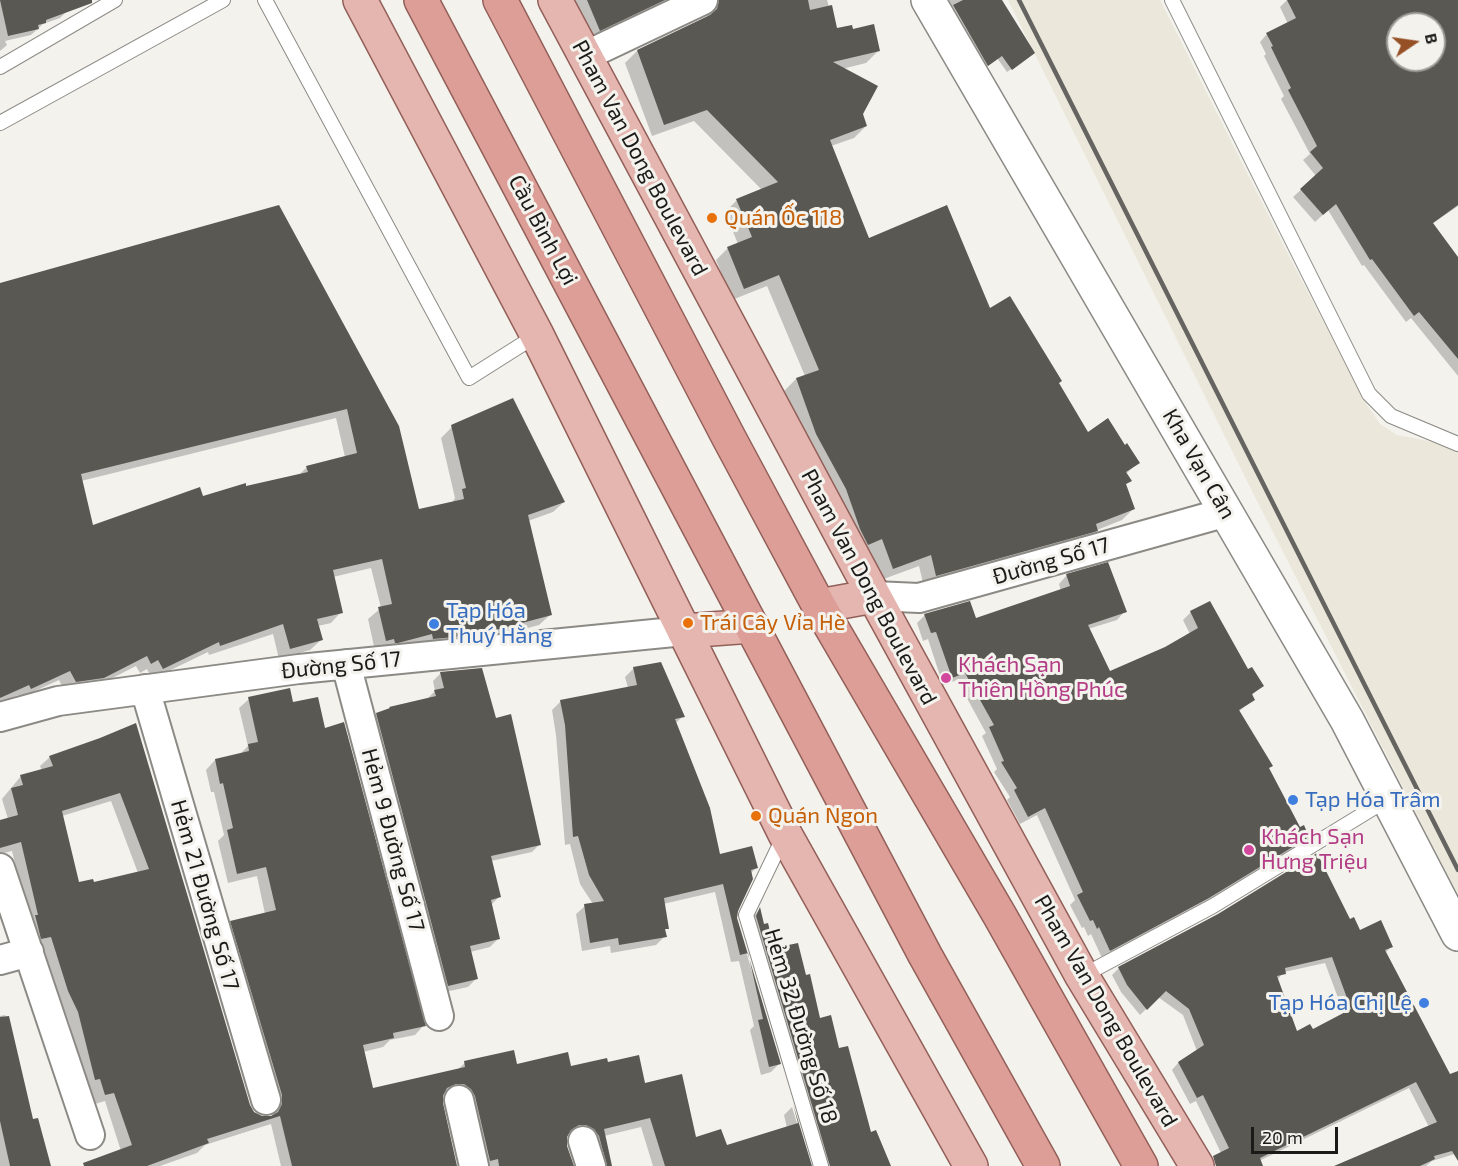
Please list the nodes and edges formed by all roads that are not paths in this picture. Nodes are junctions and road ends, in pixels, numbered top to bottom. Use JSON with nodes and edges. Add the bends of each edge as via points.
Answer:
{"nodes":[{"id":1,"x":115,"y":0,"type":"edge"},
{"id":2,"x":224,"y":0,"type":"edge"},
{"id":3,"x":265,"y":0,"type":"edge"},
{"id":4,"x":360,"y":0,"type":"edge"},
{"id":5,"x":421,"y":0,"type":"edge"},
{"id":6,"x":500,"y":0,"type":"edge"},
{"id":7,"x":555,"y":0,"type":"edge"},
{"id":8,"x":704,"y":0,"type":"edge"},
{"id":9,"x":928,"y":0,"type":"edge"},
{"id":10,"x":1172,"y":0,"type":"edge"},
{"id":11,"x":585,"y":56,"type":"junction"},
{"id":12,"x":0,"y":66,"type":"edge"},
{"id":13,"x":0,"y":123,"type":"edge"},
{"id":14,"x":537,"y":335,"type":"junction"},
{"id":15,"x":1458,"y":444,"type":"edge"},
{"id":16,"x":1227,"y":512,"type":"junction"},
{"id":17,"x":874,"y":596,"type":"junction"},
{"id":18,"x":819,"y":606,"type":"junction"},
{"id":19,"x":752,"y":626,"type":"junction"},
{"id":20,"x":684,"y":631,"type":"junction"},
{"id":21,"x":346,"y":663,"type":"junction"},
{"id":22,"x":145,"y":689,"type":"junction"},
{"id":23,"x":0,"y":717,"type":"edge"},
{"id":24,"x":1388,"y":799,"type":"junction"},
{"id":25,"x":785,"y":834,"type":"junction"},
{"id":26,"x":0,"y":868,"type":"edge"},
{"id":27,"x":1458,"y":934,"type":"edge"},
{"id":28,"x":29,"y":952,"type":"junction"},
{"id":29,"x":0,"y":960,"type":"edge"},
{"id":30,"x":1083,"y":976,"type":"junction"},
{"id":31,"x":439,"y":1016,"type":"dead end"},
{"id":32,"x":266,"y":1100,"type":"dead end"},
{"id":33,"x":459,"y":1100,"type":"dead end"},
{"id":34,"x":90,"y":1135,"type":"dead end"},
{"id":35,"x":474,"y":1166,"type":"edge"},
{"id":36,"x":821,"y":1166,"type":"edge"},
{"id":37,"x":970,"y":1166,"type":"edge"},
{"id":38,"x":1043,"y":1166,"type":"edge"},
{"id":39,"x":1141,"y":1166,"type":"edge"},
{"id":40,"x":1197,"y":1166,"type":"edge"}],
"edges":[{"from":1,"to":12,"type":"lane"},
{"from":2,"to":13,"type":"lane"},
{"from":3,"to":14,"type":"lane","via":[[469,378]]},
{"from":4,"to":14,"type":"main road"},
{"from":5,"to":19,"type":"highway","name":"Cầu Bình Lợi"},
{"from":6,"to":18,"type":"highway","name":"Pham Van Dong Boulevard"},
{"from":7,"to":11,"type":"main road","name":"Pham Van Dong Boulevard"},
{"from":8,"to":11,"type":"street"},
{"from":9,"to":16,"type":"street","name":"Kha Vạn Cân"},
{"from":10,"to":15,"type":"lane","via":[[1369,394],[1390,416]]},
{"from":11,"to":17,"type":"main road","name":"Pham Van Dong Boulevard"},
{"from":14,"to":20,"type":"main road"},
{"from":16,"to":17,"type":"street","name":"Đường Số 17","via":[[919,598]]},
{"from":16,"to":24,"type":"street","name":"Kha Vạn Cân"},
{"from":17,"to":18,"type":"main road"},
{"from":17,"to":30,"type":"main road","name":"Pham Van Dong Boulevard"},
{"from":18,"to":39,"type":"highway","name":"Pham Van Dong Boulevard"},
{"from":19,"to":20,"type":"main road"},
{"from":19,"to":38,"type":"highway","via":[[925,955]]},
{"from":20,"to":21,"type":"street","name":"Đường Số 17"},
{"from":20,"to":25,"type":"main road"},
{"from":21,"to":22,"type":"street","name":"Đường Số 17"},
{"from":21,"to":31,"type":"street","name":"Hẻm 9 Đường Số 17"},
{"from":22,"to":23,"type":"street","name":"Đường Số 17","via":[[58,701]]},
{"from":22,"to":32,"type":"street","name":"Hẻm 21 Đường Số 17"},
{"from":24,"to":27,"type":"street","name":"Kha Vạn Cân"},
{"from":24,"to":30,"type":"lane","via":[[1213,906]]},
{"from":25,"to":36,"type":"lane","name":"Hẻm 32 Đường Số 18","via":[[746,915]]},
{"from":25,"to":37,"type":"main road"},
{"from":26,"to":28,"type":"street"},
{"from":28,"to":29,"type":"street"},
{"from":28,"to":34,"type":"street"},
{"from":30,"to":40,"type":"main road","name":"Pham Van Dong Boulevard"},
{"from":33,"to":35,"type":"street"}]}
